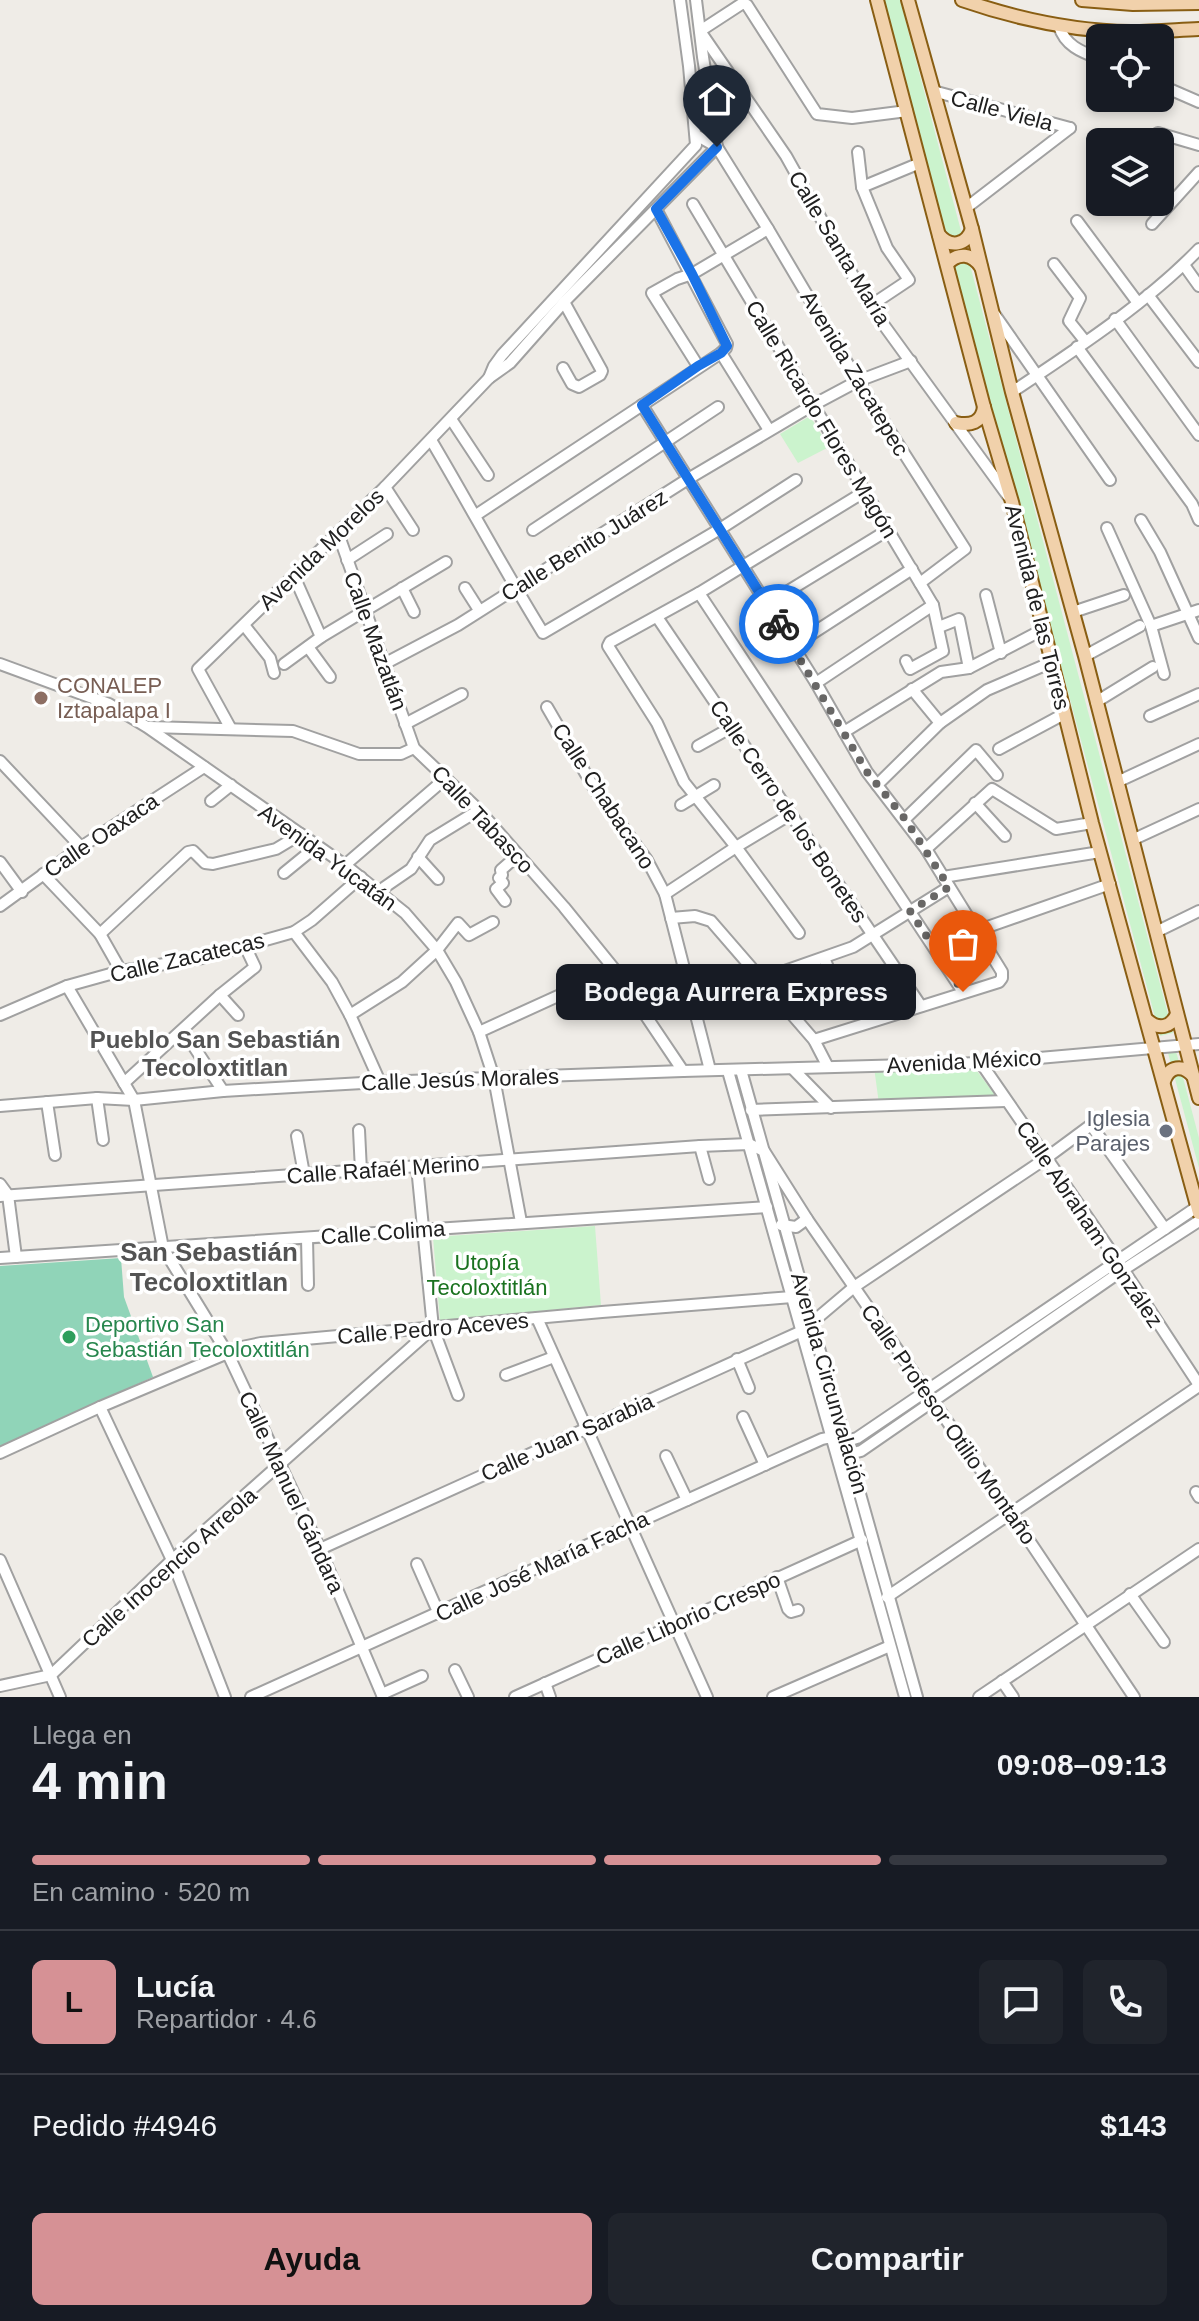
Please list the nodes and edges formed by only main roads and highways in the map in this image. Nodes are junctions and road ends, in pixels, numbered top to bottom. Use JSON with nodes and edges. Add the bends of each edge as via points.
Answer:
{"nodes":[{"id":1,"x":877,"y":0,"type":"edge"},
{"id":2,"x":908,"y":0,"type":"edge"},
{"id":3,"x":962,"y":0,"type":"edge"},
{"id":4,"x":1082,"y":0,"type":"edge"},
{"id":5,"x":1199,"y":3,"type":"edge"},
{"id":6,"x":1199,"y":29,"type":"edge"},
{"id":7,"x":972,"y":229,"type":"junction"},
{"id":8,"x":939,"y":235,"type":"junction"},
{"id":9,"x":947,"y":264,"type":"junction"},
{"id":10,"x":981,"y":267,"type":"junction"},
{"id":11,"x":984,"y":407,"type":"junction"},
{"id":12,"x":956,"y":423,"type":"road end"},
{"id":13,"x":1177,"y":1014,"type":"junction"},
{"id":14,"x":1147,"y":1020,"type":"junction"},
{"id":15,"x":1192,"y":1045,"type":"edge"},
{"id":16,"x":1193,"y":1076,"type":"junction"},
{"id":17,"x":1164,"y":1081,"type":"junction"},
{"id":18,"x":1199,"y":1098,"type":"edge"},
{"id":19,"x":1198,"y":1214,"type":"edge"}],
"edges":[{"from":1,"to":8,"type":"main road","name":"Avenida de las Torres"},
{"from":2,"to":7,"type":"main road","name":"Avenida de las Torres"},
{"from":3,"to":6,"type":"main road","via":[[1059,26],[1131,32]]},
{"from":4,"to":5,"type":"main road"},
{"from":7,"to":8,"type":"main road","via":[[958,244]]},
{"from":7,"to":10,"type":"main road","name":"Avenida de las Torres"},
{"from":8,"to":9,"type":"main road","name":"Avenida de las Torres"},
{"from":9,"to":10,"type":"main road","via":[[965,255]]},
{"from":9,"to":11,"type":"main road","name":"Avenida de las Torres"},
{"from":10,"to":13,"type":"main road","name":"Avenida de las Torres"},
{"from":11,"to":12,"type":"main road","via":[[977,421]]},
{"from":11,"to":14,"type":"main road","name":"Avenida de las Torres"},
{"from":13,"to":14,"type":"main road","via":[[1163,1027]]},
{"from":13,"to":15,"type":"main road","name":"Avenida de las Torres"},
{"from":14,"to":17,"type":"main road","name":"Avenida de las Torres"},
{"from":15,"to":16,"type":"main road","name":"Avenida de las Torres"},
{"from":16,"to":17,"type":"main road","via":[[1177,1068]]},
{"from":16,"to":18,"type":"main road","name":"Avenida de las Torres"},
{"from":17,"to":19,"type":"main road","name":"Avenida de las Torres"}]}
